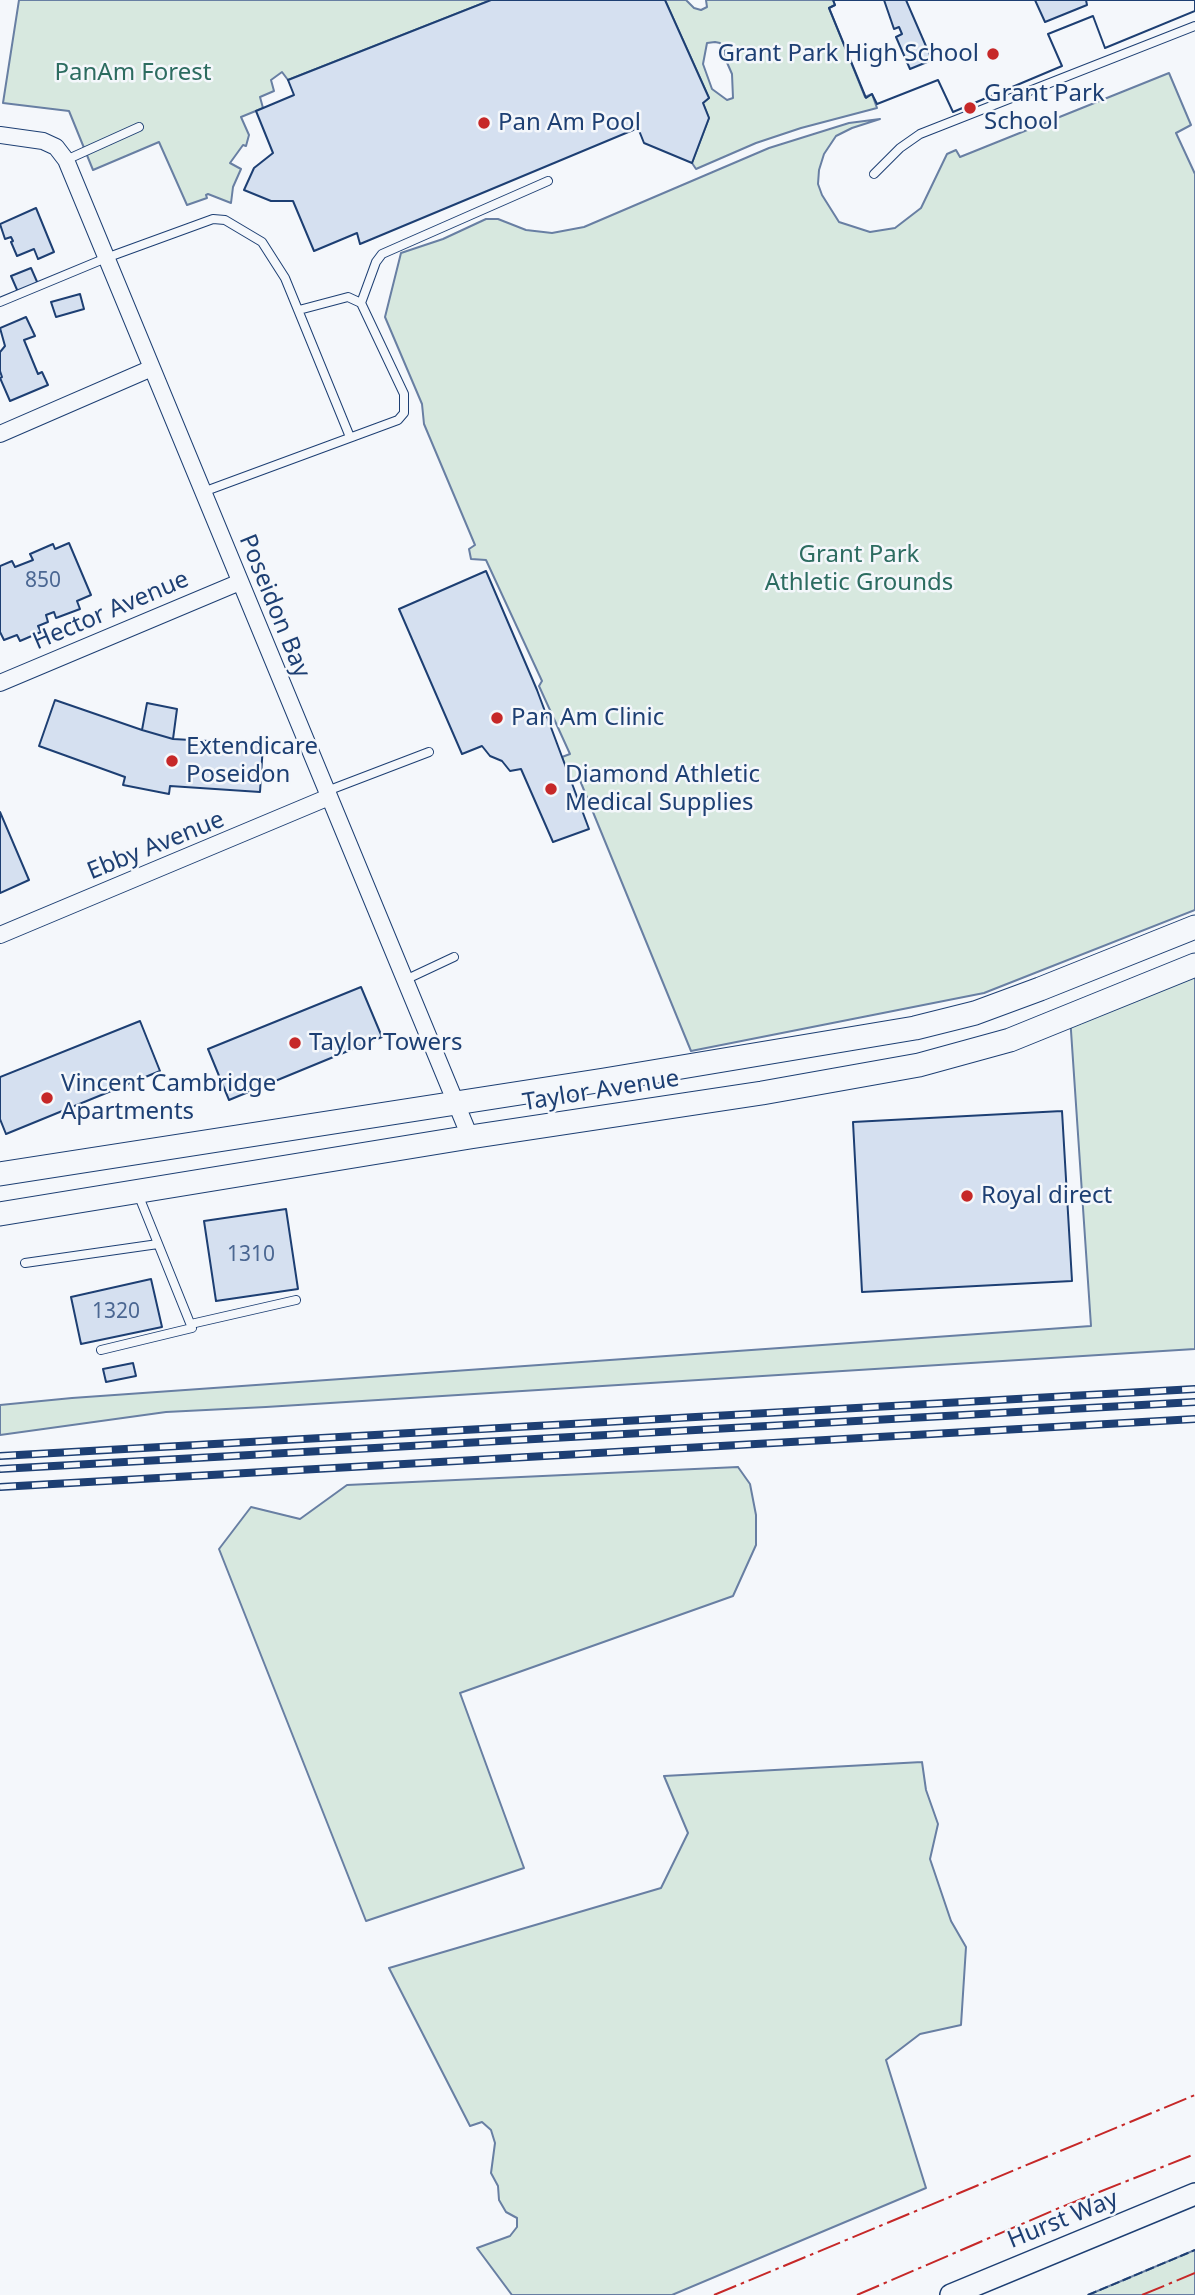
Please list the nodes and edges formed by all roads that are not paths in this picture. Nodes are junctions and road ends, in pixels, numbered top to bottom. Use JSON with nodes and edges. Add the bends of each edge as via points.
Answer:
{"nodes":[{"id":1,"x":1195,"y":26,"type":"edge"},
{"id":2,"x":139,"y":127,"type":"dead end"},
{"id":3,"x":0,"y":135,"type":"edge"},
{"id":4,"x":65,"y":160,"type":"junction"},
{"id":5,"x":874,"y":174,"type":"dead end"},
{"id":6,"x":548,"y":181,"type":"dead end"},
{"id":7,"x":106,"y":258,"type":"junction"},
{"id":8,"x":0,"y":302,"type":"edge"},
{"id":9,"x":361,"y":303,"type":"junction"},
{"id":10,"x":299,"y":310,"type":"junction"},
{"id":11,"x":152,"y":369,"type":"junction"},
{"id":12,"x":0,"y":435,"type":"edge"},
{"id":13,"x":350,"y":437,"type":"junction"},
{"id":14,"x":203,"y":492,"type":"junction"},
{"id":15,"x":240,"y":582,"type":"junction"},
{"id":16,"x":0,"y":683,"type":"edge"},
{"id":17,"x":429,"y":751,"type":"dead end"},
{"id":18,"x":328,"y":794,"type":"junction"},
{"id":19,"x":1195,"y":927,"type":"edge"},
{"id":20,"x":0,"y":935,"type":"edge"},
{"id":21,"x":454,"y":957,"type":"dead end"},
{"id":22,"x":1195,"y":965,"type":"edge"},
{"id":23,"x":405,"y":980,"type":"junction"},
{"id":24,"x":456,"y":1104,"type":"junction"},
{"id":25,"x":470,"y":1137,"type":"junction"},
{"id":26,"x":0,"y":1174,"type":"edge"},
{"id":27,"x":137,"y":1191,"type":"junction"},
{"id":28,"x":0,"y":1214,"type":"edge"},
{"id":29,"x":158,"y":1244,"type":"junction"},
{"id":30,"x":25,"y":1264,"type":"dead end"},
{"id":31,"x":296,"y":1300,"type":"dead end"},
{"id":32,"x":191,"y":1324,"type":"junction"},
{"id":33,"x":102,"y":1350,"type":"dead end"},
{"id":34,"x":1195,"y":2194,"type":"edge"},
{"id":35,"x":951,"y":2295,"type":"edge"}],
"edges":[{"from":1,"to":5,"type":"lane","via":[[920,134]]},
{"from":2,"to":4,"type":"lane"},
{"from":3,"to":4,"type":"street","via":[[43,141],[56,147]]},
{"from":4,"to":7,"type":"street","name":"Poseidon Bay"},
{"from":6,"to":9,"type":"lane","via":[[382,254]]},
{"from":7,"to":8,"type":"lane"},
{"from":7,"to":10,"type":"lane","via":[[213,219],[225,220],[262,242]]},
{"from":7,"to":11,"type":"street","name":"Poseidon Bay"},
{"from":9,"to":10,"type":"lane","via":[[348,297]]},
{"from":9,"to":13,"type":"lane","via":[[404,394],[404,413],[398,420]]},
{"from":10,"to":13,"type":"lane"},
{"from":11,"to":12,"type":"street"},
{"from":11,"to":14,"type":"street","name":"Poseidon Bay"},
{"from":13,"to":14,"type":"lane"},
{"from":14,"to":15,"type":"street","name":"Poseidon Bay"},
{"from":15,"to":16,"type":"street","name":"Hector Avenue"},
{"from":15,"to":18,"type":"street","name":"Poseidon Bay"},
{"from":17,"to":18,"type":"lane"},
{"from":18,"to":20,"type":"street","name":"Ebby Avenue"},
{"from":18,"to":23,"type":"street","name":"Poseidon Bay"},
{"from":19,"to":24,"type":"main road","name":"Taylor Avenue","via":[[975,1013],[915,1028]]},
{"from":21,"to":23,"type":"lane"},
{"from":22,"to":25,"type":"main road","name":"Taylor Avenue","via":[[1010,1040],[919,1065]]},
{"from":23,"to":24,"type":"street","name":"Poseidon Bay"},
{"from":24,"to":25,"type":"street","name":"Poseidon Bay"},
{"from":24,"to":26,"type":"main road","name":"Taylor Avenue"},
{"from":25,"to":27,"type":"main road","name":"Taylor Avenue"},
{"from":27,"to":28,"type":"main road","name":"Taylor Avenue"},
{"from":27,"to":29,"type":"lane"},
{"from":29,"to":30,"type":"lane"},
{"from":29,"to":32,"type":"lane"},
{"from":31,"to":32,"type":"lane"},
{"from":32,"to":33,"type":"lane","via":[[192,1328]]},
{"from":34,"to":35,"type":"street","name":"Hurst Way"}]}
